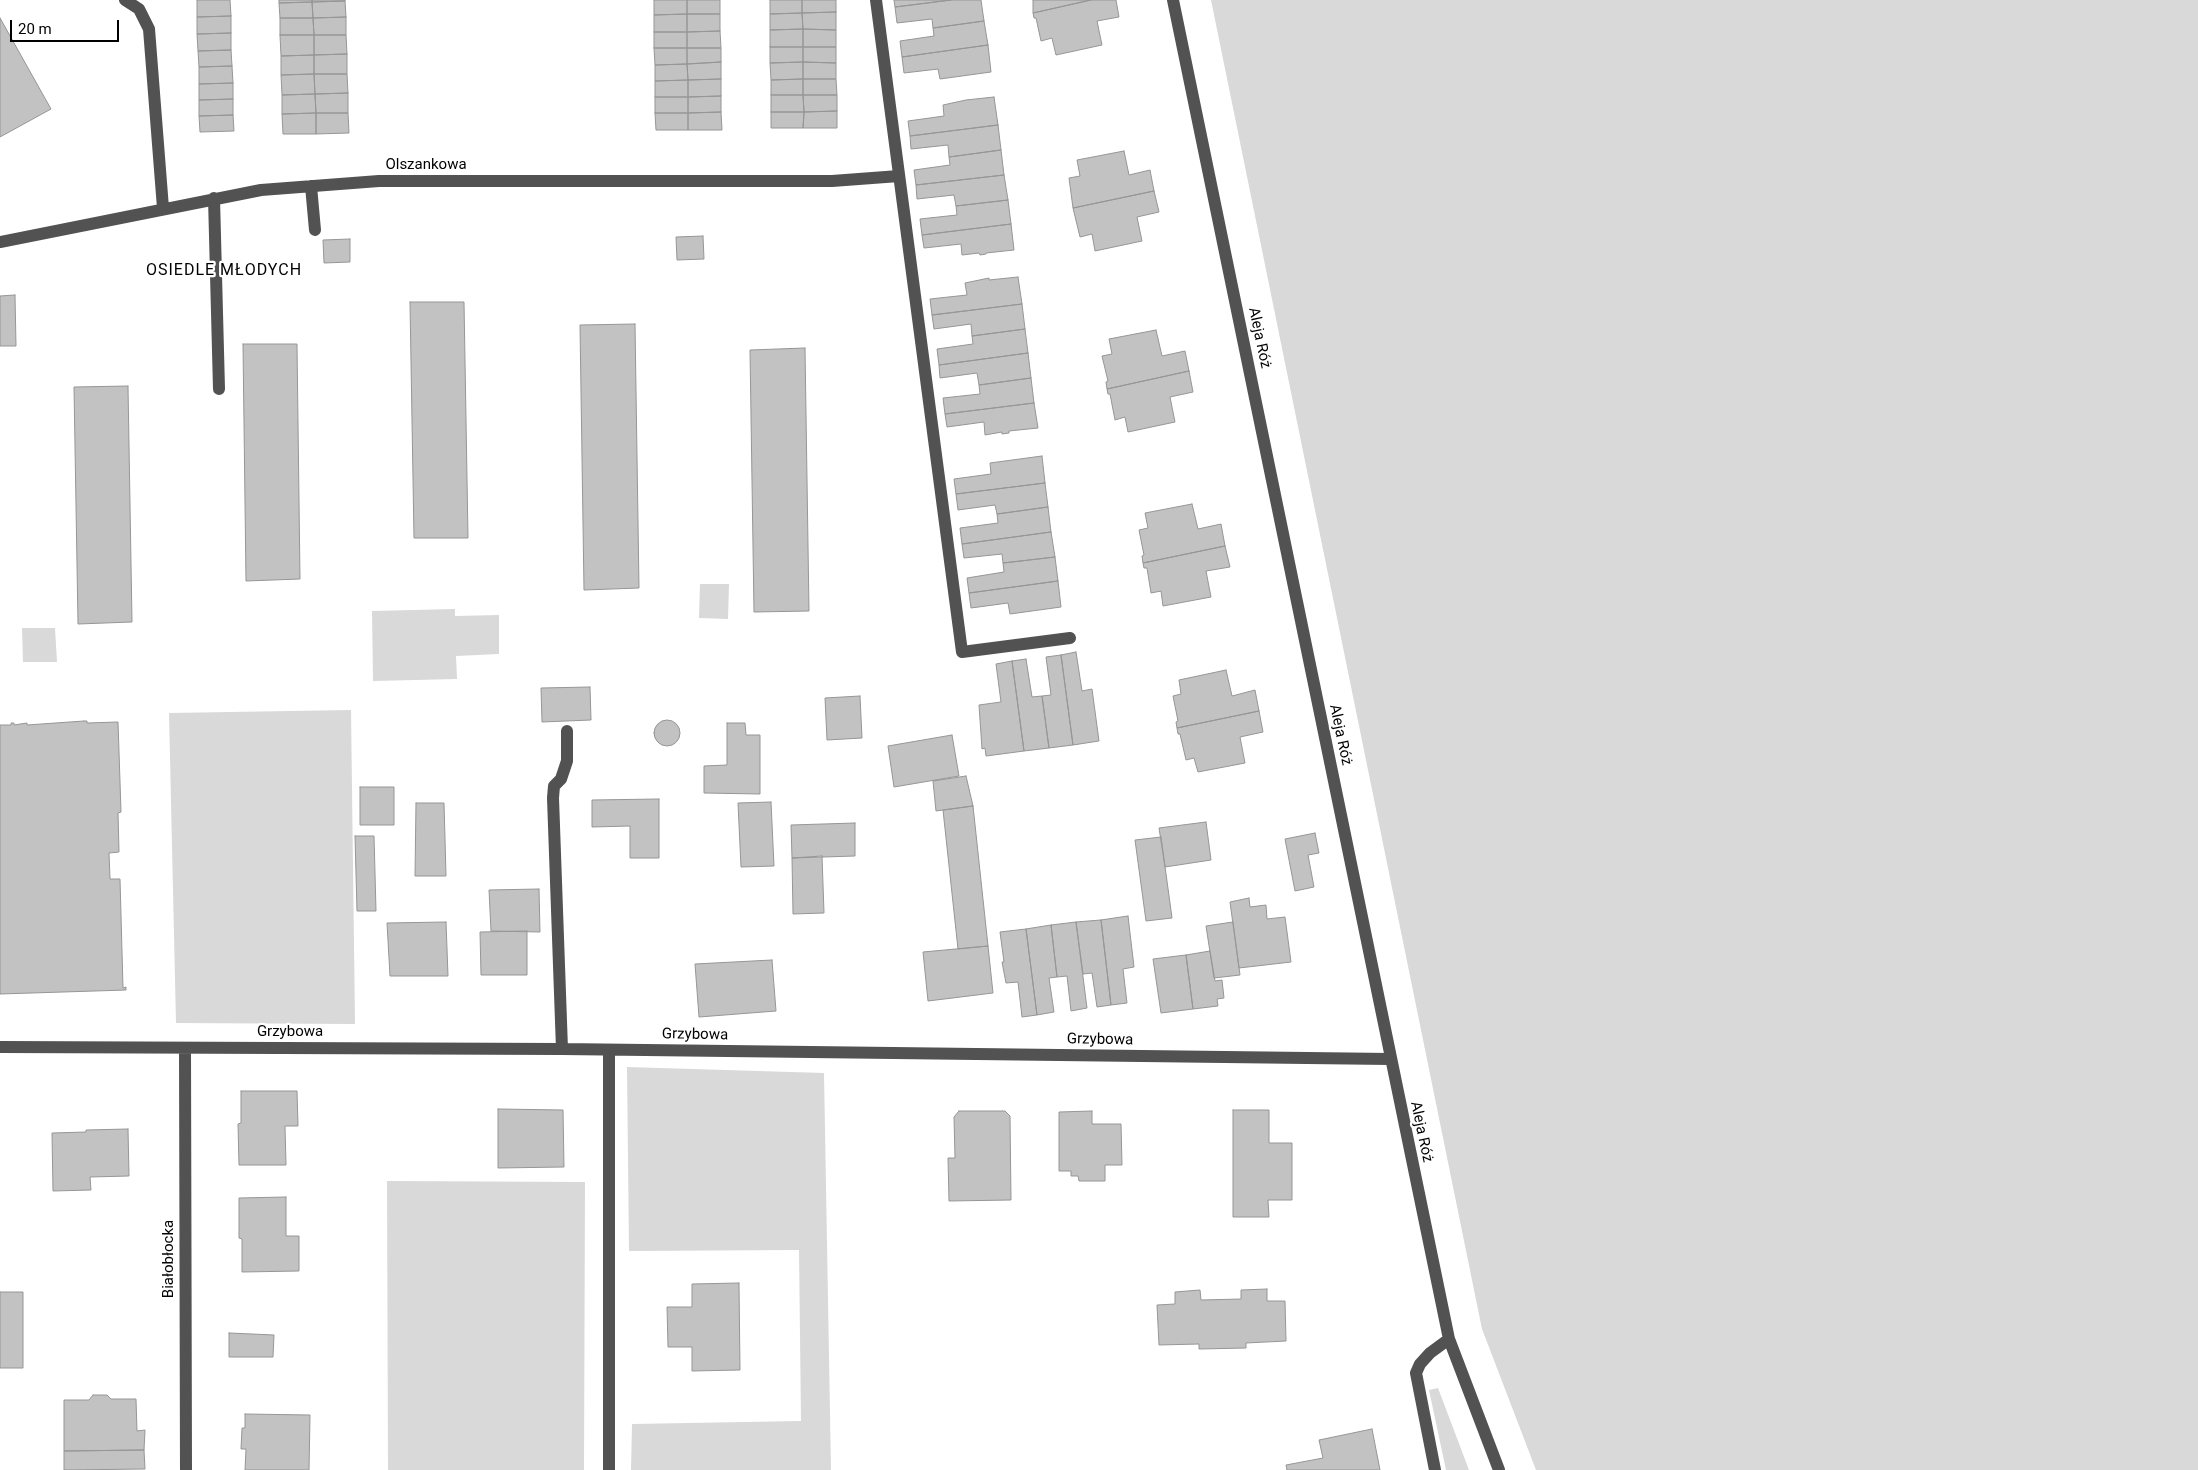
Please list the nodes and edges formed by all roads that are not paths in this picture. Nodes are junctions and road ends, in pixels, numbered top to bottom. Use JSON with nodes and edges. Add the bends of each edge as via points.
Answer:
{"nodes":[{"id":1,"x":125,"y":0,"type":"edge"},
{"id":2,"x":876,"y":0,"type":"edge"},
{"id":3,"x":1173,"y":0,"type":"edge"},
{"id":4,"x":899,"y":176,"type":"junction"},
{"id":5,"x":312,"y":186,"type":"junction"},
{"id":6,"x":214,"y":198,"type":"junction"},
{"id":7,"x":163,"y":208,"type":"junction"},
{"id":8,"x":315,"y":230,"type":"dead end"},
{"id":9,"x":0,"y":242,"type":"edge"},
{"id":10,"x":219,"y":389,"type":"dead end"},
{"id":11,"x":1070,"y":638,"type":"dead end"},
{"id":12,"x":567,"y":731,"type":"dead end"},
{"id":13,"x":0,"y":1047,"type":"edge"},
{"id":14,"x":185,"y":1048,"type":"junction"},
{"id":15,"x":562,"y":1049,"type":"junction"},
{"id":16,"x":609,"y":1050,"type":"junction"},
{"id":17,"x":1390,"y":1059,"type":"junction"},
{"id":18,"x":1449,"y":1339,"type":"junction"},
{"id":19,"x":186,"y":1470,"type":"edge"},
{"id":20,"x":609,"y":1470,"type":"edge"},
{"id":21,"x":1435,"y":1470,"type":"edge"},
{"id":22,"x":1499,"y":1470,"type":"edge"}],
"edges":[{"from":1,"to":7,"type":"street","via":[[139,9],[149,29]]},
{"from":2,"to":4,"type":"street"},
{"from":3,"to":17,"type":"street","name":"Aleja Róż"},
{"from":4,"to":5,"type":"street","name":"Olszankowa","via":[[747,181],[379,181]]},
{"from":4,"to":11,"type":"street","via":[[962,652]]},
{"from":5,"to":6,"type":"street","name":"Olszankowa"},
{"from":5,"to":8,"type":"street"},
{"from":6,"to":7,"type":"street","name":"Olszankowa"},
{"from":6,"to":10,"type":"street"},
{"from":7,"to":9,"type":"street","name":"Olszankowa"},
{"from":12,"to":15,"type":"street","via":[[567,761],[561,779],[554,786],[552,798]]},
{"from":13,"to":14,"type":"street","name":"Grzybowa"},
{"from":14,"to":15,"type":"street","name":"Grzybowa"},
{"from":14,"to":19,"type":"street","name":"Białobłocka"},
{"from":15,"to":16,"type":"street","name":"Grzybowa"},
{"from":16,"to":17,"type":"street","name":"Grzybowa"},
{"from":16,"to":20,"type":"street"},
{"from":17,"to":18,"type":"street","name":"Aleja Róż"},
{"from":18,"to":21,"type":"street","via":[[1430,1353],[1416,1373]]},
{"from":18,"to":22,"type":"street","name":"Aleja Róż"}]}
